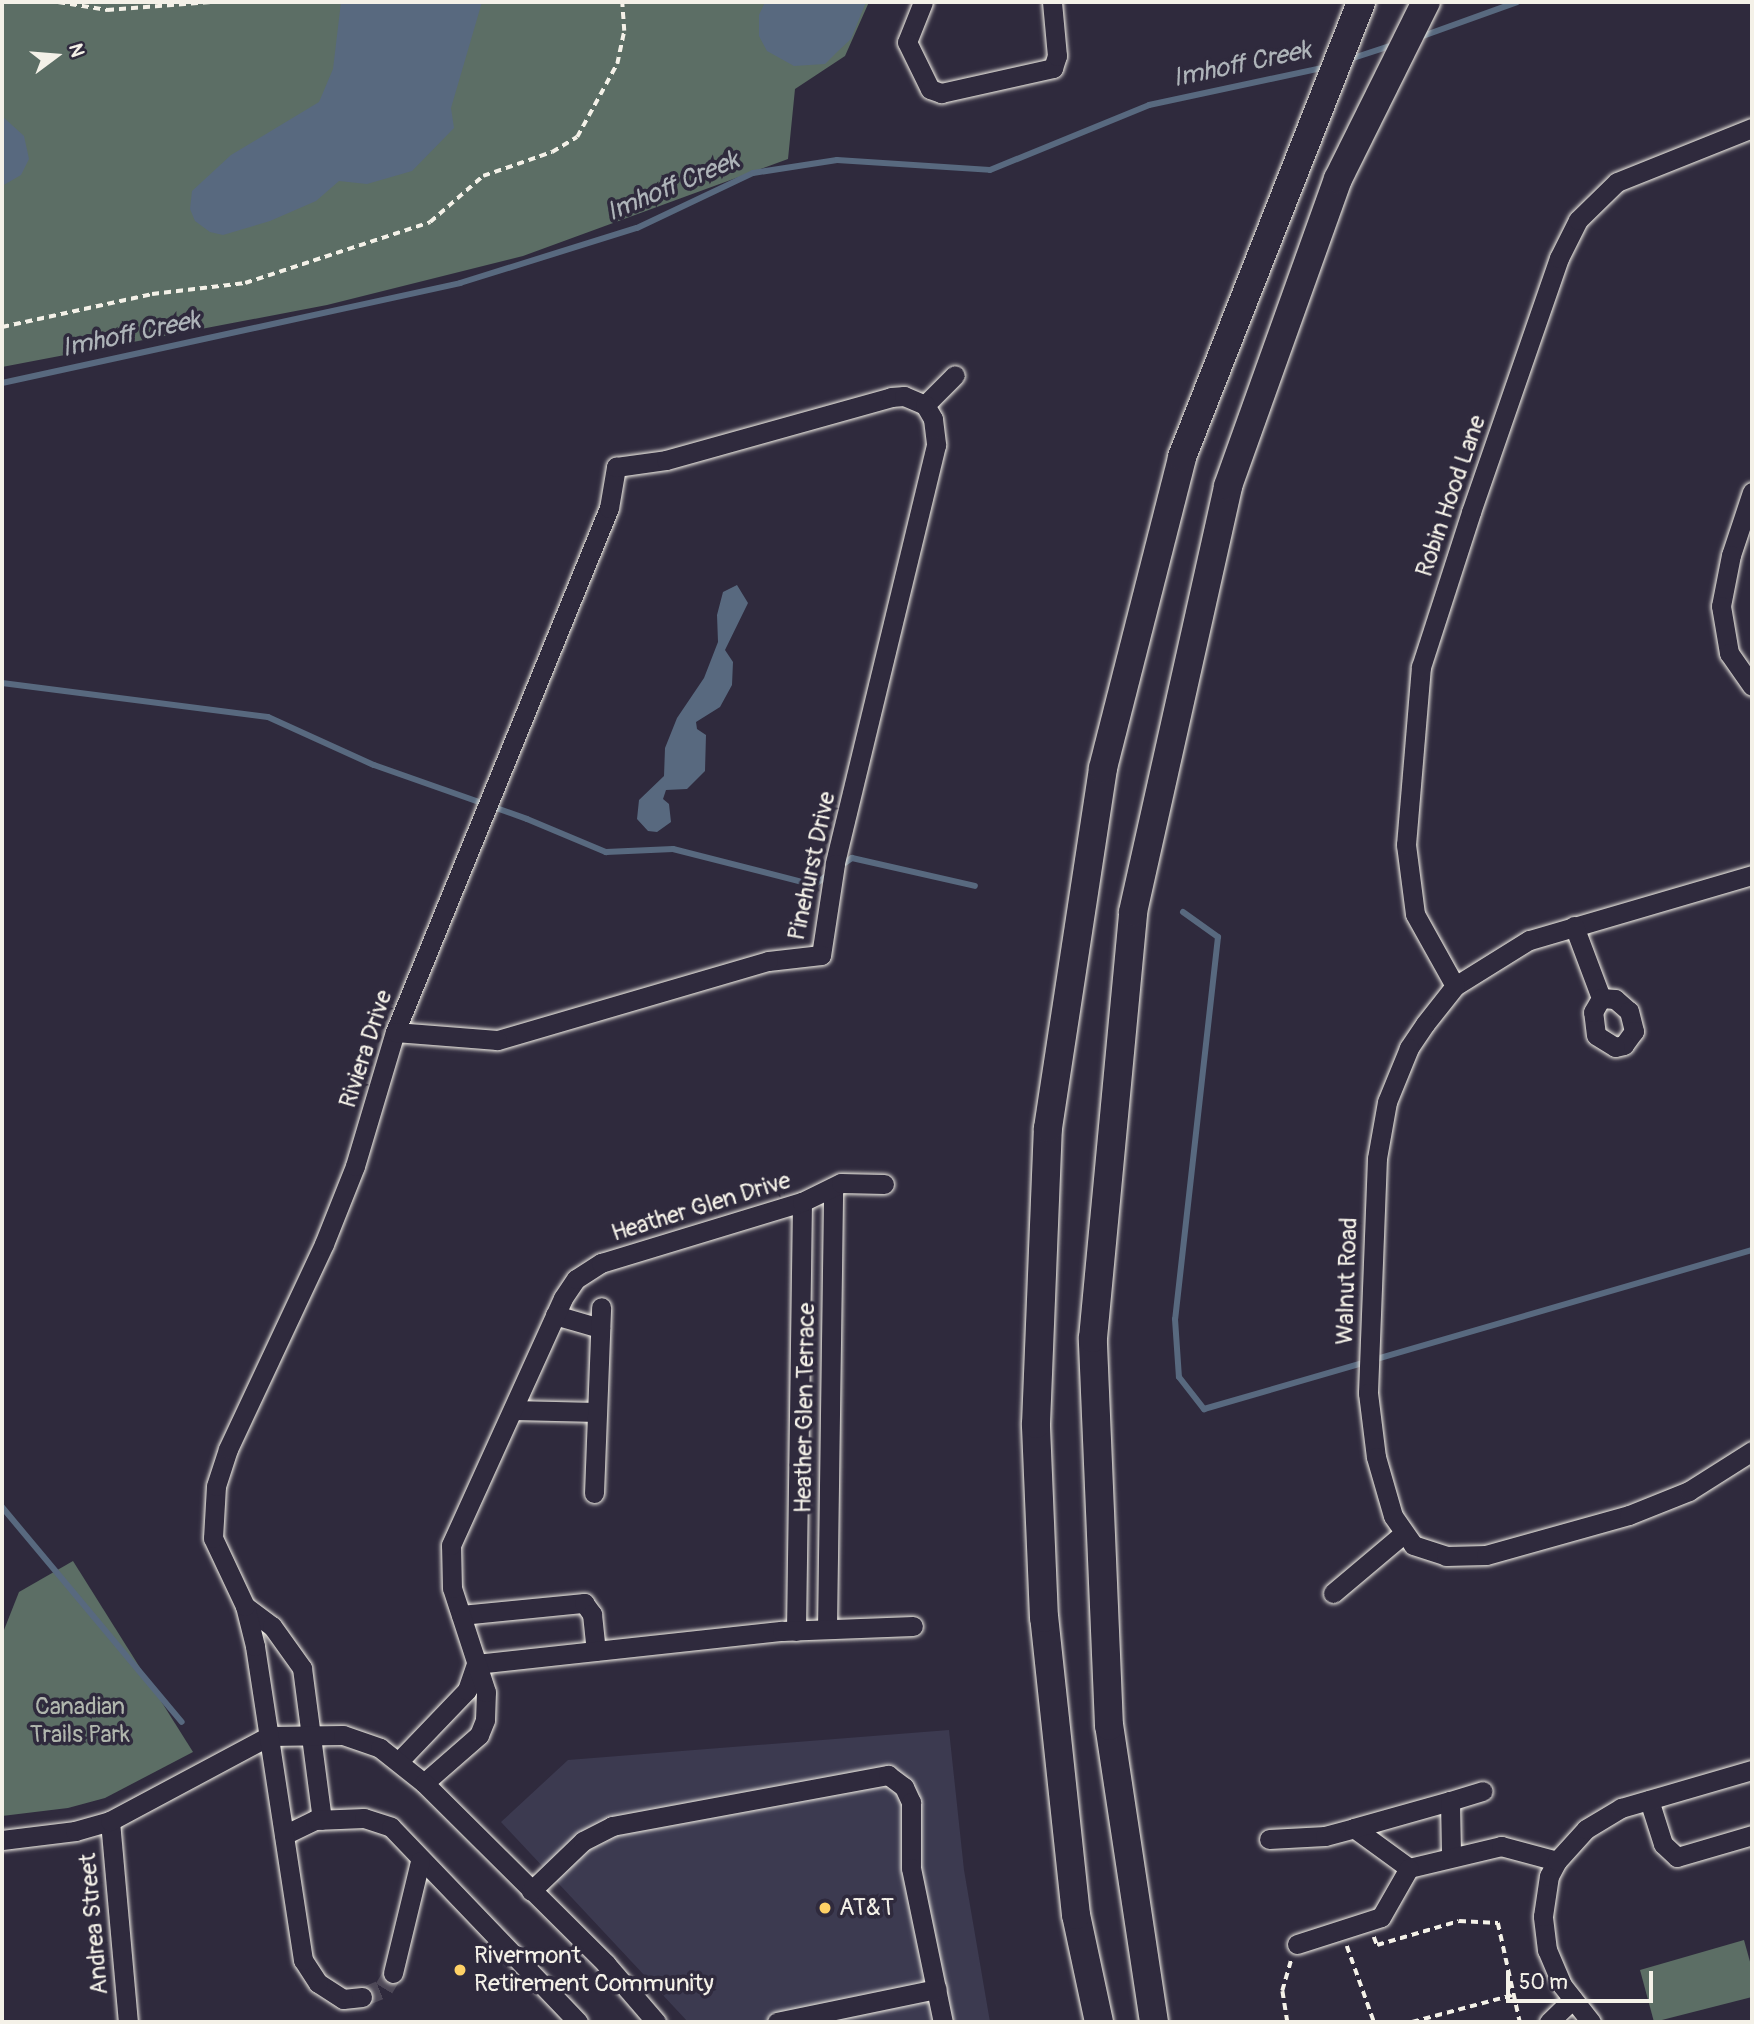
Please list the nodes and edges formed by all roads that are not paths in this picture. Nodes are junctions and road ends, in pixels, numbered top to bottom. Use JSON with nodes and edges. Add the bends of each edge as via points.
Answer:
{"nodes":[{"id":1,"x":923,"y":2,"type":"edge"},
{"id":2,"x":1052,"y":2,"type":"edge"},
{"id":3,"x":1361,"y":2,"type":"edge"},
{"id":4,"x":1426,"y":2,"type":"edge"},
{"id":5,"x":1752,"y":128,"type":"edge"},
{"id":6,"x":955,"y":374,"type":"dead end"},
{"id":7,"x":925,"y":405,"type":"junction"},
{"id":8,"x":1752,"y":492,"type":"edge"},
{"id":9,"x":1752,"y":685,"type":"edge"},
{"id":10,"x":1752,"y":875,"type":"edge"},
{"id":11,"x":1574,"y":926,"type":"junction"},
{"id":12,"x":1455,"y":986,"type":"junction"},
{"id":13,"x":1601,"y":998,"type":"dead end"},
{"id":14,"x":395,"y":1031,"type":"junction"},
{"id":15,"x":884,"y":1184,"type":"dead end"},
{"id":16,"x":833,"y":1188,"type":"junction"},
{"id":17,"x":802,"y":1202,"type":"junction"},
{"id":18,"x":601,"y":1307,"type":"dead end"},
{"id":19,"x":831,"y":1309,"type":"junction"},
{"id":20,"x":800,"y":1312,"type":"junction"},
{"id":21,"x":555,"y":1315,"type":"junction"},
{"id":22,"x":600,"y":1328,"type":"junction"},
{"id":23,"x":513,"y":1410,"type":"junction"},
{"id":24,"x":597,"y":1412,"type":"junction"},
{"id":25,"x":799,"y":1425,"type":"junction"},
{"id":26,"x":828,"y":1428,"type":"junction"},
{"id":27,"x":1752,"y":1451,"type":"edge"},
{"id":28,"x":594,"y":1493,"type":"dead end"},
{"id":29,"x":1403,"y":1534,"type":"junction"},
{"id":30,"x":827,"y":1540,"type":"junction"},
{"id":31,"x":797,"y":1542,"type":"junction"},
{"id":32,"x":1333,"y":1593,"type":"dead end"},
{"id":33,"x":244,"y":1606,"type":"junction"},
{"id":34,"x":461,"y":1615,"type":"junction"},
{"id":35,"x":913,"y":1626,"type":"dead end"},
{"id":36,"x":827,"y":1629,"type":"junction"},
{"id":37,"x":796,"y":1630,"type":"junction"},
{"id":38,"x":596,"y":1651,"type":"junction"},
{"id":39,"x":476,"y":1664,"type":"junction"},
{"id":40,"x":311,"y":1733,"type":"junction"},
{"id":41,"x":269,"y":1736,"type":"junction"},
{"id":42,"x":399,"y":1761,"type":"junction"},
{"id":43,"x":1752,"y":1770,"type":"edge"},
{"id":44,"x":424,"y":1783,"type":"junction"},
{"id":45,"x":1482,"y":1791,"type":"dead end"},
{"id":46,"x":1649,"y":1800,"type":"junction"},
{"id":47,"x":1450,"y":1801,"type":"junction"},
{"id":48,"x":322,"y":1820,"type":"junction"},
{"id":49,"x":110,"y":1821,"type":"junction"},
{"id":50,"x":1353,"y":1828,"type":"junction"},
{"id":51,"x":284,"y":1835,"type":"junction"},
{"id":52,"x":1752,"y":1835,"type":"edge"},
{"id":53,"x":1269,"y":1839,"type":"dead end"},
{"id":54,"x":2,"y":1840,"type":"edge"},
{"id":55,"x":1451,"y":1856,"type":"junction"},
{"id":56,"x":420,"y":1861,"type":"junction"},
{"id":57,"x":1557,"y":1861,"type":"junction"},
{"id":58,"x":1409,"y":1868,"type":"junction"},
{"id":59,"x":531,"y":1891,"type":"junction"},
{"id":60,"x":1297,"y":1944,"type":"road end"},
{"id":61,"x":393,"y":1973,"type":"tunnel mouth"},
{"id":62,"x":937,"y":1989,"type":"junction"},
{"id":63,"x":362,"y":1997,"type":"tunnel mouth"},
{"id":64,"x":1573,"y":1999,"type":"junction"},
{"id":65,"x":128,"y":2022,"type":"edge"},
{"id":66,"x":578,"y":2022,"type":"edge"},
{"id":67,"x":656,"y":2022,"type":"edge"},
{"id":68,"x":777,"y":2022,"type":"edge"},
{"id":69,"x":943,"y":2022,"type":"edge"},
{"id":70,"x":1099,"y":2022,"type":"edge"},
{"id":71,"x":1154,"y":2022,"type":"edge"},
{"id":72,"x":1549,"y":2022,"type":"edge"},
{"id":73,"x":1591,"y":2022,"type":"edge"}],
"edges":[{"from":1,"to":2,"type":"street","via":[[907,42],[930,89],[941,93],[1053,68],[1057,56]]},
{"from":3,"to":70,"type":"highway","via":[[1182,457],[1103,768],[1048,1128],[1036,1424],[1044,1618],[1076,1915]]},
{"from":4,"to":71,"type":"highway","via":[[1338,179],[1228,486],[1133,912],[1093,1338],[1109,1726]]},
{"from":5,"to":12,"type":"street","name":"Robin Hood Lane","via":[[1617,181],[1578,220],[1559,258],[1471,512],[1421,667],[1406,845],[1415,914]]},
{"from":6,"to":7,"type":"street"},
{"from":7,"to":14,"type":"street","name":"Riviera Drive","via":[[904,396],[891,397],[679,457],[616,467],[609,508]]},
{"from":7,"to":14,"type":"street","name":"Pinehurst Drive","via":[[933,419],[936,445],[830,885],[821,955],[768,961],[497,1040]]},
{"from":8,"to":9,"type":"street","via":[[1731,555],[1721,606],[1729,653]]},
{"from":10,"to":11,"type":"street","name":"Walnut Road"},
{"from":11,"to":12,"type":"street","name":"Walnut Road","via":[[1518,946]]},
{"from":11,"to":13,"type":"street"},
{"from":12,"to":29,"type":"street","name":"Walnut Road","via":[[1409,1048],[1387,1102],[1377,1158],[1368,1393],[1381,1478]]},
{"from":14,"to":33,"type":"street","name":"Riviera Drive","via":[[355,1166],[324,1244],[228,1449],[216,1486],[213,1538]]},
{"from":15,"to":16,"type":"street","name":"Heather Glen Drive","via":[[860,1181]]},
{"from":16,"to":17,"type":"street","name":"Heather Glen Drive"},
{"from":16,"to":19,"type":"street","name":"Heather Glen Terrace"},
{"from":17,"to":20,"type":"street","name":"Heather Glen Terrace"},
{"from":17,"to":21,"type":"street","name":"Heather Glen Drive","via":[[601,1263],[576,1279]]},
{"from":18,"to":22,"type":"street"},
{"from":19,"to":20,"type":"street"},
{"from":19,"to":26,"type":"street","name":"Heather Glen Terrace"},
{"from":20,"to":25,"type":"street","name":"Heather Glen Terrace"},
{"from":21,"to":22,"type":"street"},
{"from":21,"to":23,"type":"street","name":"Heather Glen Drive"},
{"from":22,"to":24,"type":"street"},
{"from":23,"to":24,"type":"street"},
{"from":23,"to":34,"type":"street","name":"Heather Glen Drive","via":[[452,1545],[452,1588]]},
{"from":24,"to":28,"type":"street"},
{"from":25,"to":26,"type":"street"},
{"from":25,"to":31,"type":"street","name":"Heather Glen Terrace"},
{"from":26,"to":30,"type":"street","name":"Heather Glen Terrace"},
{"from":27,"to":29,"type":"street","via":[[1666,1502],[1486,1555],[1465,1558],[1428,1552]]},
{"from":29,"to":32,"type":"street"},
{"from":30,"to":31,"type":"street"},
{"from":30,"to":36,"type":"street","name":"Heather Glen Terrace"},
{"from":31,"to":37,"type":"street","name":"Heather Glen Terrace"},
{"from":33,"to":40,"type":"street","name":"Riviera Drive","via":[[272,1626],[302,1668]]},
{"from":33,"to":41,"type":"street","name":"Riviera Drive"},
{"from":34,"to":38,"type":"street","via":[[584,1603],[592,1614]]},
{"from":34,"to":39,"type":"street","name":"Heather Glen Drive"},
{"from":35,"to":36,"type":"street"},
{"from":36,"to":37,"type":"street"},
{"from":37,"to":38,"type":"street"},
{"from":38,"to":39,"type":"street"},
{"from":39,"to":42,"type":"street","via":[[467,1690]]},
{"from":39,"to":44,"type":"street","name":"Heather Glen Drive","via":[[486,1692],[479,1735]]},
{"from":40,"to":41,"type":"street"},
{"from":40,"to":42,"type":"street","via":[[362,1741]]},
{"from":40,"to":48,"type":"street","name":"Riviera Drive"},
{"from":41,"to":49,"type":"street"},
{"from":41,"to":51,"type":"street","name":"Riviera Drive"},
{"from":42,"to":44,"type":"street"},
{"from":43,"to":46,"type":"street"},
{"from":44,"to":59,"type":"street"},
{"from":45,"to":47,"type":"street"},
{"from":46,"to":52,"type":"street","via":[[1663,1844],[1677,1857]]},
{"from":46,"to":57,"type":"street","via":[[1605,1816],[1570,1844]]},
{"from":47,"to":50,"type":"street"},
{"from":47,"to":55,"type":"street"},
{"from":48,"to":51,"type":"street"},
{"from":48,"to":56,"type":"street","via":[[377,1820],[400,1835]]},
{"from":49,"to":54,"type":"street","via":[[75,1831]]},
{"from":49,"to":65,"type":"street","name":"Andrea Street"},
{"from":50,"to":53,"type":"street","via":[[1325,1836]]},
{"from":50,"to":58,"type":"street"},
{"from":51,"to":63,"type":"street","name":"Riviera Drive","via":[[303,1960],[318,1983],[342,1999]]},
{"from":55,"to":57,"type":"street","via":[[1501,1846]]},
{"from":55,"to":58,"type":"street"},
{"from":56,"to":61,"type":"street"},
{"from":56,"to":66,"type":"street"},
{"from":57,"to":64,"type":"street","via":[[1545,1893],[1545,1935],[1552,1969]]},
{"from":58,"to":60,"type":"street","via":[[1388,1909],[1369,1922]]},
{"from":59,"to":62,"type":"street","via":[[583,1841],[612,1826],[888,1775],[904,1787],[911,1802],[911,1868]]},
{"from":59,"to":67,"type":"street","via":[[606,1964]]},
{"from":62,"to":68,"type":"street"},
{"from":62,"to":69,"type":"street"},
{"from":64,"to":72,"type":"street"},
{"from":64,"to":73,"type":"street"}]}
